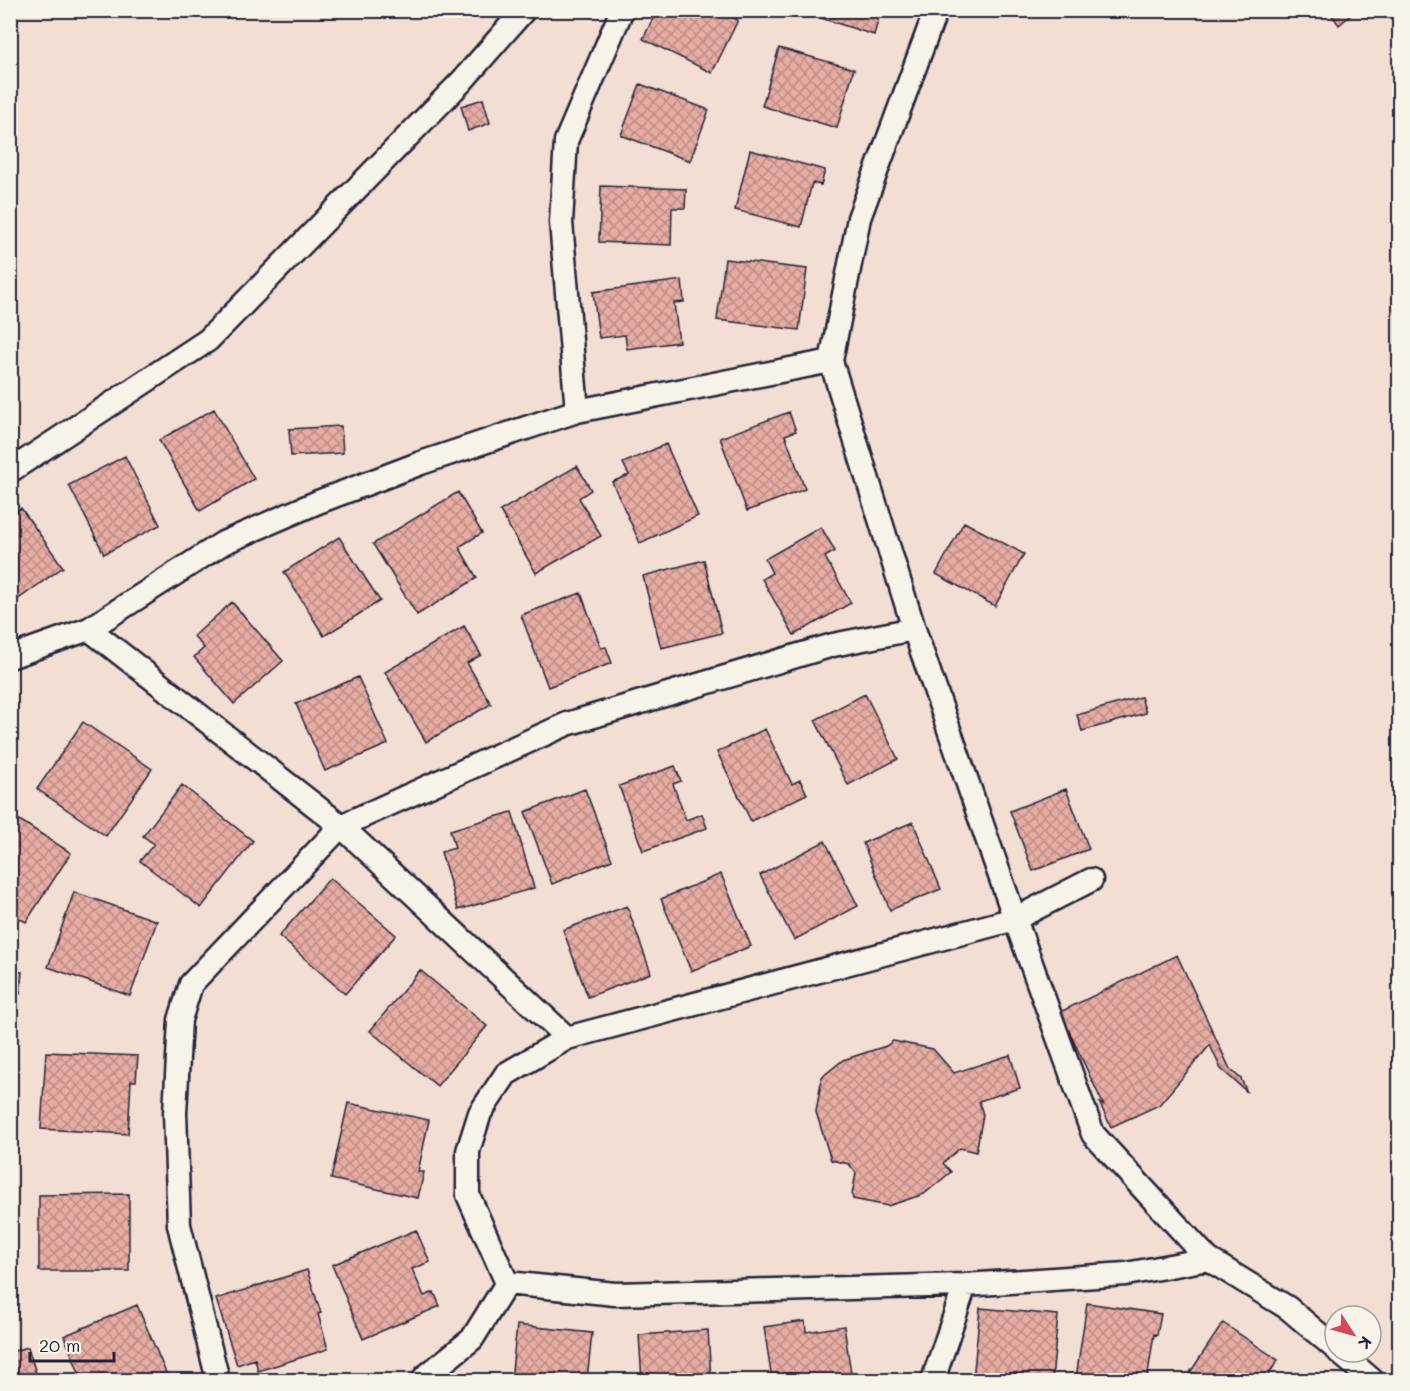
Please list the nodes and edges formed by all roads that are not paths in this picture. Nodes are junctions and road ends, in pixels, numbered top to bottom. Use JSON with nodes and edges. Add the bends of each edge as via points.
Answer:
{"nodes":[{"id":1,"x":524,"y":10,"type":"edge"},
{"id":2,"x":622,"y":10,"type":"edge"},
{"id":3,"x":936,"y":10,"type":"edge"},
{"id":4,"x":831,"y":361,"type":"junction"},
{"id":5,"x":577,"y":411,"type":"junction"},
{"id":6,"x":10,"y":471,"type":"edge"},
{"id":7,"x":89,"y":629,"type":"junction"},
{"id":8,"x":914,"y":629,"type":"junction"},
{"id":9,"x":10,"y":657,"type":"edge"},
{"id":10,"x":341,"y":826,"type":"junction"},
{"id":11,"x":1091,"y":880,"type":"dead end"},
{"id":12,"x":1015,"y":919,"type":"junction"},
{"id":13,"x":567,"y":1038,"type":"junction"},
{"id":14,"x":1208,"y":1259,"type":"junction"},
{"id":15,"x":507,"y":1283,"type":"junction"},
{"id":16,"x":965,"y":1285,"type":"junction"},
{"id":17,"x":1323,"y":1338,"type":"edge"},
{"id":18,"x":1353,"y":1364,"type":"edge"},
{"id":19,"x":421,"y":1379,"type":"edge"},
{"id":20,"x":218,"y":1380,"type":"edge"},
{"id":21,"x":933,"y":1380,"type":"edge"},
{"id":22,"x":1372,"y":1380,"type":"edge"}],
"edges":[{"from":1,"to":6,"type":"street","via":[[462,81],[208,340]]},
{"from":2,"to":5,"type":"street","via":[[566,141],[561,222]]},
{"from":3,"to":4,"type":"street","via":[[859,218]]},
{"from":4,"to":5,"type":"street"},
{"from":4,"to":8,"type":"street"},
{"from":5,"to":7,"type":"street","via":[[421,463],[223,543]]},
{"from":7,"to":9,"type":"street"},
{"from":7,"to":10,"type":"street"},
{"from":8,"to":10,"type":"street","via":[[833,645],[567,724]]},
{"from":8,"to":12,"type":"street"},
{"from":10,"to":13,"type":"street"},
{"from":10,"to":20,"type":"street","via":[[191,984],[180,1020],[175,1113],[179,1225]]},
{"from":11,"to":12,"type":"street"},
{"from":12,"to":13,"type":"street"},
{"from":12,"to":14,"type":"street","via":[[1093,1134]]},
{"from":13,"to":15,"type":"street","via":[[507,1074],[480,1113],[468,1151],[468,1194]]},
{"from":14,"to":16,"type":"street","via":[[1126,1274]]},
{"from":14,"to":17,"type":"street","via":[[1288,1308]]},
{"from":15,"to":16,"type":"street","via":[[615,1294]]},
{"from":15,"to":19,"type":"street","via":[[472,1339]]},
{"from":16,"to":21,"type":"street"},
{"from":18,"to":22,"type":"street"}]}
